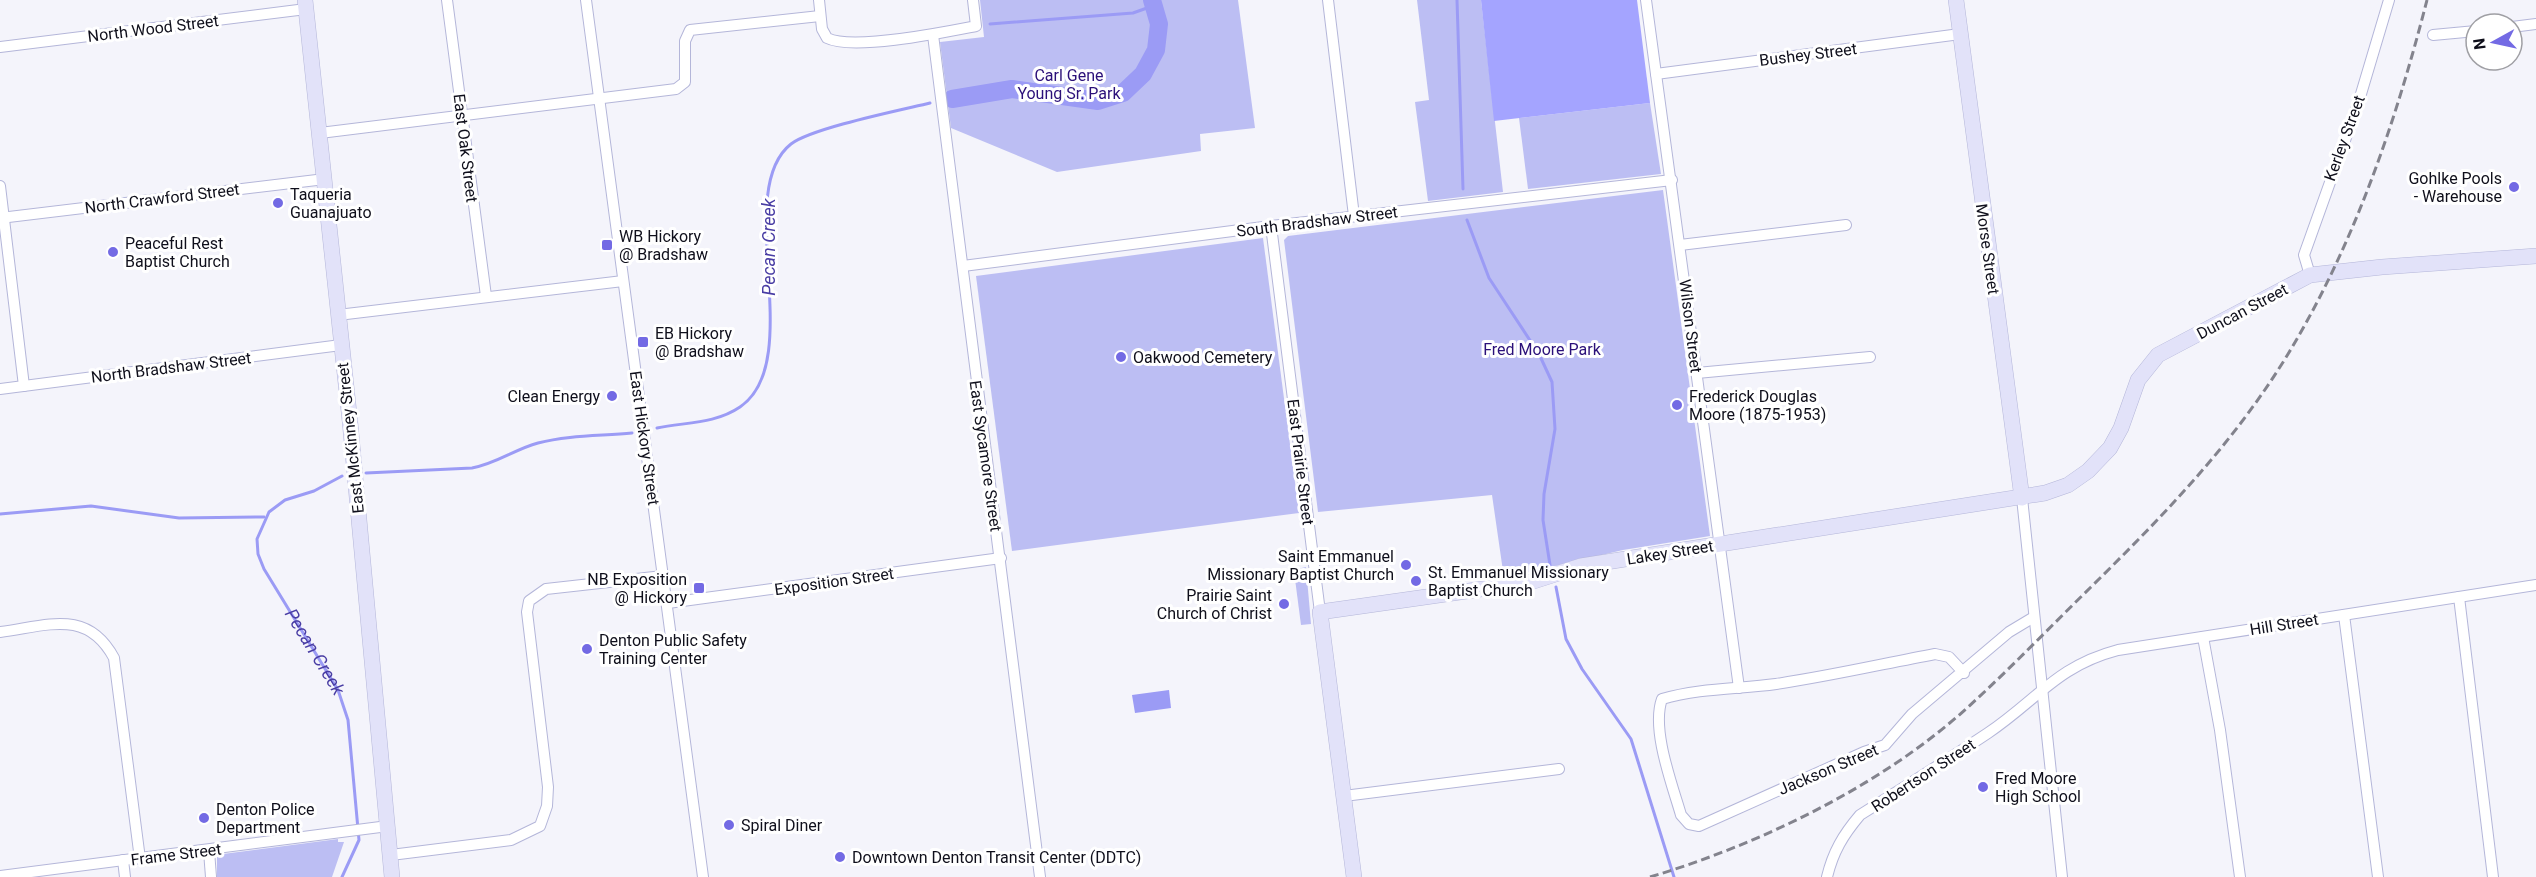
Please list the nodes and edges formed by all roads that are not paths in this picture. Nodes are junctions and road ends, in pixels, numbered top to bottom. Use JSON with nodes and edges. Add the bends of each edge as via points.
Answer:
{"nodes":[{"id":1,"x":447,"y":0,"type":"edge"},
{"id":2,"x":586,"y":0,"type":"edge"},
{"id":3,"x":819,"y":0,"type":"edge"},
{"id":4,"x":973,"y":0,"type":"edge"},
{"id":5,"x":1328,"y":0,"type":"edge"},
{"id":6,"x":1646,"y":0,"type":"edge"},
{"id":7,"x":1956,"y":0,"type":"edge"},
{"id":8,"x":2389,"y":0,"type":"edge"},
{"id":9,"x":306,"y":4,"type":"edge"},
{"id":10,"x":820,"y":16,"type":"junction"},
{"id":11,"x":2464,"y":31,"type":"edge"},
{"id":12,"x":933,"y":34,"type":"junction"},
{"id":13,"x":1960,"y":34,"type":"junction"},
{"id":14,"x":2433,"y":35,"type":"dead end"},
{"id":15,"x":0,"y":47,"type":"edge"},
{"id":16,"x":1656,"y":74,"type":"junction"},
{"id":17,"x":599,"y":99,"type":"junction"},
{"id":18,"x":461,"y":116,"type":"junction"},
{"id":19,"x":320,"y":133,"type":"junction"},
{"id":20,"x":325,"y":179,"type":"junction"},
{"id":21,"x":1672,"y":180,"type":"junction"},
{"id":22,"x":0,"y":186,"type":"edge"},
{"id":23,"x":1354,"y":216,"type":"junction"},
{"id":24,"x":2,"y":218,"type":"edge"},
{"id":25,"x":1846,"y":225,"type":"dead end"},
{"id":26,"x":1271,"y":226,"type":"junction"},
{"id":27,"x":1680,"y":245,"type":"junction"},
{"id":28,"x":2536,"y":256,"type":"edge"},
{"id":29,"x":963,"y":267,"type":"junction"},
{"id":30,"x":2310,"y":275,"type":"junction"},
{"id":31,"x":623,"y":281,"type":"junction"},
{"id":32,"x":486,"y":296,"type":"junction"},
{"id":33,"x":338,"y":315,"type":"junction"},
{"id":34,"x":341,"y":345,"type":"junction"},
{"id":35,"x":1870,"y":357,"type":"dead end"},
{"id":36,"x":1697,"y":373,"type":"junction"},
{"id":37,"x":24,"y":386,"type":"junction"},
{"id":38,"x":0,"y":389,"type":"edge"},
{"id":39,"x":2022,"y":498,"type":"junction"},
{"id":40,"x":1720,"y":544,"type":"junction"},
{"id":41,"x":1000,"y":558,"type":"junction"},
{"id":42,"x":663,"y":576,"type":"junction"},
{"id":43,"x":2536,"y":585,"type":"edge"},
{"id":44,"x":2459,"y":597,"type":"junction"},
{"id":45,"x":668,"y":603,"type":"junction"},
{"id":46,"x":1320,"y":612,"type":"junction"},
{"id":47,"x":2344,"y":615,"type":"junction"},
{"id":48,"x":2034,"y":617,"type":"junction"},
{"id":49,"x":0,"y":632,"type":"edge"},
{"id":50,"x":2203,"y":637,"type":"junction"},
{"id":51,"x":1964,"y":673,"type":"junction"},
{"id":52,"x":1739,"y":688,"type":"junction"},
{"id":53,"x":2042,"y":690,"type":"junction"},
{"id":54,"x":1559,"y":769,"type":"dead end"},
{"id":55,"x":1344,"y":796,"type":"junction"},
{"id":56,"x":388,"y":826,"type":"junction"},
{"id":57,"x":209,"y":851,"type":"junction"},
{"id":58,"x":391,"y":855,"type":"junction"},
{"id":59,"x":140,"y":859,"type":"junction"},
{"id":60,"x":123,"y":860,"type":"junction"},
{"id":61,"x":20,"y":875,"type":"edge"},
{"id":62,"x":0,"y":876,"type":"edge"},
{"id":63,"x":125,"y":877,"type":"edge"},
{"id":64,"x":211,"y":877,"type":"edge"},
{"id":65,"x":392,"y":877,"type":"edge"},
{"id":66,"x":703,"y":877,"type":"edge"},
{"id":67,"x":1040,"y":877,"type":"edge"},
{"id":68,"x":1354,"y":877,"type":"edge"},
{"id":69,"x":1827,"y":877,"type":"edge"},
{"id":70,"x":2062,"y":877,"type":"edge"},
{"id":71,"x":2240,"y":877,"type":"edge"},
{"id":72,"x":2378,"y":877,"type":"edge"},
{"id":73,"x":2493,"y":877,"type":"edge"}],
"edges":[{"from":1,"to":18,"type":"street","name":"East Oak Street"},
{"from":2,"to":17,"type":"street","name":"East Hickory Street"},
{"from":3,"to":10,"type":"street"},
{"from":4,"to":12,"type":"street","via":[[976,26]]},
{"from":5,"to":23,"type":"street"},
{"from":6,"to":16,"type":"street","name":"Wilson Street"},
{"from":7,"to":13,"type":"street","name":"Morse Street"},
{"from":8,"to":30,"type":"street","name":"Kerley Street","via":[[2358,104],[2304,255]]},
{"from":9,"to":15,"type":"street","name":"North Wood Street"},
{"from":9,"to":19,"type":"street","name":"East McKinney Street"},
{"from":10,"to":12,"type":"street","via":[[827,38],[836,42]]},
{"from":10,"to":17,"type":"street","via":[[690,30],[685,41],[685,82],[676,89]]},
{"from":11,"to":14,"type":"street"},
{"from":12,"to":29,"type":"street","name":"East Sycamore Street"},
{"from":13,"to":16,"type":"street","name":"Bushey Street"},
{"from":13,"to":39,"type":"street","name":"Morse Street"},
{"from":16,"to":21,"type":"street","name":"Wilson Street"},
{"from":17,"to":18,"type":"street"},
{"from":17,"to":31,"type":"street","name":"East Hickory Street"},
{"from":18,"to":19,"type":"street"},
{"from":18,"to":32,"type":"street","name":"East Oak Street"},
{"from":19,"to":20,"type":"street","name":"East McKinney Street"},
{"from":20,"to":24,"type":"street","name":"North Crawford Street"},
{"from":20,"to":33,"type":"street","name":"East McKinney Street"},
{"from":21,"to":23,"type":"street","name":"South Bradshaw Street"},
{"from":21,"to":27,"type":"street","name":"Wilson Street"},
{"from":22,"to":24,"type":"street"},
{"from":23,"to":26,"type":"street","name":"South Bradshaw Street"},
{"from":24,"to":37,"type":"street"},
{"from":25,"to":27,"type":"street"},
{"from":26,"to":29,"type":"street","name":"South Bradshaw Street"},
{"from":26,"to":46,"type":"street","name":"East Prairie Street"},
{"from":27,"to":36,"type":"street","name":"Wilson Street"},
{"from":28,"to":30,"type":"street","name":"Duncan Street"},
{"from":29,"to":41,"type":"street","name":"East Sycamore Street"},
{"from":30,"to":39,"type":"street","name":"Duncan Street","via":[[2158,355],[2138,380],[2121,428],[2103,456],[2068,485]]},
{"from":31,"to":32,"type":"street"},
{"from":31,"to":42,"type":"street","name":"East Hickory Street"},
{"from":32,"to":33,"type":"street"},
{"from":33,"to":34,"type":"street","name":"East McKinney Street"},
{"from":34,"to":37,"type":"street","name":"North Bradshaw Street"},
{"from":34,"to":56,"type":"street","name":"East McKinney Street"},
{"from":35,"to":36,"type":"street"},
{"from":36,"to":40,"type":"street","name":"Wilson Street"},
{"from":37,"to":38,"type":"street","name":"North Bradshaw Street"},
{"from":39,"to":40,"type":"street","name":"Lakey Street"},
{"from":39,"to":48,"type":"street"},
{"from":40,"to":46,"type":"street","name":"Lakey Street","via":[[1581,566],[1531,582]]},
{"from":40,"to":52,"type":"street","name":"Wilson Street"},
{"from":41,"to":45,"type":"street","name":"Exposition Street"},
{"from":41,"to":67,"type":"street","name":"East Sycamore Street"},
{"from":42,"to":45,"type":"street","name":"East Hickory Street"},
{"from":42,"to":58,"type":"street","via":[[546,589],[529,602],[527,612],[548,787],[540,825],[511,840]]},
{"from":43,"to":44,"type":"street","name":"Hill Street"},
{"from":44,"to":47,"type":"street","name":"Hill Street"},
{"from":44,"to":73,"type":"street"},
{"from":45,"to":66,"type":"street","name":"East Hickory Street"},
{"from":46,"to":55,"type":"street","name":"East Prairie Street"},
{"from":47,"to":50,"type":"street","name":"Hill Street"},
{"from":47,"to":72,"type":"street"},
{"from":48,"to":51,"type":"street","name":"Jackson Street","via":[[2009,632]]},
{"from":48,"to":53,"type":"street"},
{"from":49,"to":59,"type":"street","via":[[76,624],[91,630],[114,658]]},
{"from":50,"to":53,"type":"street","name":"Hill Street","via":[[2097,656],[2053,679]]},
{"from":50,"to":71,"type":"street"},
{"from":51,"to":52,"type":"street","via":[[1949,657],[1935,654]]},
{"from":51,"to":52,"type":"street","name":"Jackson Street","via":[[1912,714],[1885,745],[1699,826],[1689,824],[1681,815],[1666,760],[1659,718],[1662,699],[1681,693]]},
{"from":53,"to":69,"type":"street","name":"Robertson Street","via":[[1990,732],[1860,815],[1832,854]]},
{"from":53,"to":70,"type":"street"},
{"from":54,"to":55,"type":"street"},
{"from":55,"to":68,"type":"street","name":"East Prairie Street"},
{"from":56,"to":57,"type":"street","name":"Frame Street"},
{"from":56,"to":58,"type":"street","name":"East McKinney Street"},
{"from":57,"to":59,"type":"street","name":"Frame Street"},
{"from":57,"to":64,"type":"street"},
{"from":58,"to":65,"type":"street","name":"East McKinney Street"},
{"from":59,"to":60,"type":"street","name":"Frame Street"},
{"from":60,"to":61,"type":"street","name":"Frame Street"},
{"from":60,"to":63,"type":"street"},
{"from":61,"to":62,"type":"street","name":"Frame Street"}]}
